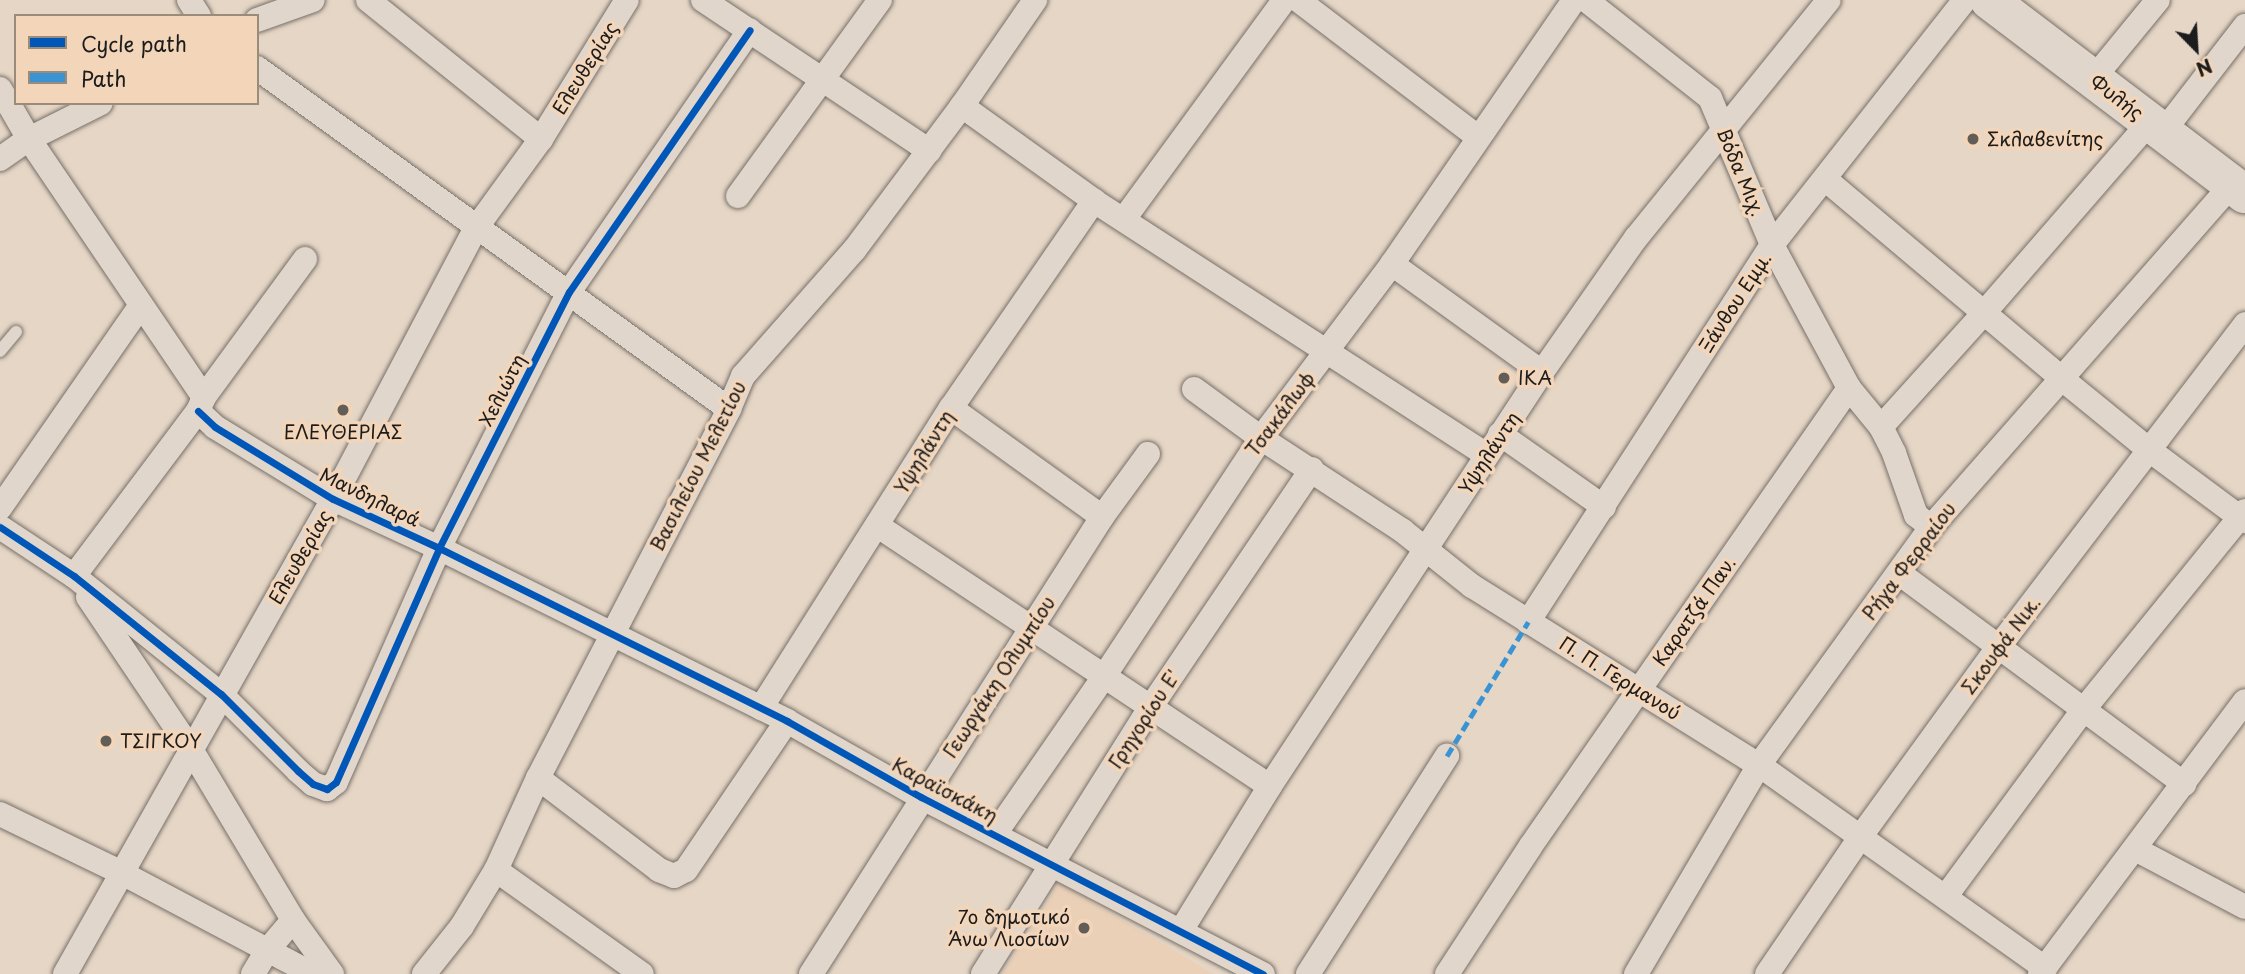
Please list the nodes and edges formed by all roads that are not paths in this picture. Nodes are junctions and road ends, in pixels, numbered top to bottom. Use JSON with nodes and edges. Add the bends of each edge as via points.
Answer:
{"nodes":[{"id":1,"x":313,"y":0,"type":"edge"},
{"id":2,"x":368,"y":0,"type":"edge"},
{"id":3,"x":627,"y":0,"type":"edge"},
{"id":4,"x":703,"y":0,"type":"edge"},
{"id":5,"x":880,"y":0,"type":"edge"},
{"id":6,"x":1035,"y":0,"type":"edge"},
{"id":7,"x":1284,"y":0,"type":"edge"},
{"id":8,"x":1298,"y":0,"type":"edge"},
{"id":9,"x":1574,"y":0,"type":"edge"},
{"id":10,"x":1586,"y":0,"type":"edge"},
{"id":11,"x":1829,"y":0,"type":"edge"},
{"id":12,"x":2158,"y":0,"type":"edge"},
{"id":13,"x":1986,"y":1,"type":"edge"},
{"id":14,"x":259,"y":19,"type":"edge"},
{"id":15,"x":2245,"y":26,"type":"edge"},
{"id":16,"x":750,"y":30,"type":"junction"},
{"id":17,"x":259,"y":69,"type":"edge"},
{"id":18,"x":2093,"y":79,"type":"junction"},
{"id":19,"x":824,"y":80,"type":"junction"},
{"id":20,"x":0,"y":89,"type":"edge"},
{"id":21,"x":97,"y":105,"type":"edge"},
{"id":22,"x":962,"y":106,"type":"junction"},
{"id":23,"x":2156,"y":127,"type":"junction"},
{"id":24,"x":1724,"y":132,"type":"junction"},
{"id":25,"x":1478,"y":137,"type":"junction"},
{"id":26,"x":29,"y":139,"type":"junction"},
{"id":27,"x":541,"y":139,"type":"junction"},
{"id":28,"x":929,"y":151,"type":"junction"},
{"id":29,"x":0,"y":159,"type":"edge"},
{"id":30,"x":1825,"y":179,"type":"junction"},
{"id":31,"x":2239,"y":189,"type":"edge"},
{"id":32,"x":738,"y":196,"type":"dead end"},
{"id":33,"x":1094,"y":201,"type":"junction"},
{"id":34,"x":1124,"y":219,"type":"junction"},
{"id":35,"x":477,"y":228,"type":"junction"},
{"id":36,"x":1772,"y":245,"type":"junction"},
{"id":37,"x":305,"y":259,"type":"dead end"},
{"id":38,"x":1392,"y":264,"type":"junction"},
{"id":39,"x":569,"y":292,"type":"junction"},
{"id":40,"x":141,"y":305,"type":"junction"},
{"id":41,"x":1983,"y":314,"type":"junction"},
{"id":42,"x":2245,"y":324,"type":"edge"},
{"id":43,"x":16,"y":332,"type":"dead end"},
{"id":44,"x":0,"y":351,"type":"edge"},
{"id":45,"x":1327,"y":353,"type":"junction"},
{"id":46,"x":1542,"y":372,"type":"junction"},
{"id":47,"x":2061,"y":379,"type":"junction"},
{"id":48,"x":1849,"y":388,"type":"junction"},
{"id":49,"x":1194,"y":389,"type":"dead end"},
{"id":50,"x":201,"y":404,"type":"junction"},
{"id":51,"x":951,"y":408,"type":"junction"},
{"id":52,"x":729,"y":409,"type":"junction"},
{"id":53,"x":1881,"y":426,"type":"junction"},
{"id":54,"x":1500,"y":434,"type":"junction"},
{"id":55,"x":1261,"y":438,"type":"junction"},
{"id":56,"x":2148,"y":449,"type":"junction"},
{"id":57,"x":1147,"y":454,"type":"dead end"},
{"id":58,"x":1486,"y":455,"type":"junction"},
{"id":59,"x":1312,"y":469,"type":"junction"},
{"id":60,"x":333,"y":499,"type":"junction"},
{"id":61,"x":1604,"y":507,"type":"junction"},
{"id":62,"x":0,"y":508,"type":"edge"},
{"id":63,"x":2244,"y":516,"type":"edge"},
{"id":64,"x":1102,"y":517,"type":"junction"},
{"id":65,"x":878,"y":526,"type":"junction"},
{"id":66,"x":0,"y":527,"type":"edge"},
{"id":67,"x":1931,"y":527,"type":"junction"},
{"id":68,"x":439,"y":548,"type":"junction"},
{"id":69,"x":1427,"y":551,"type":"junction"},
{"id":70,"x":1899,"y":572,"type":"junction"},
{"id":71,"x":74,"y":576,"type":"junction"},
{"id":72,"x":1528,"y":622,"type":"junction"},
{"id":73,"x":1031,"y":628,"type":"junction"},
{"id":74,"x":611,"y":634,"type":"junction"},
{"id":75,"x":2000,"y":645,"type":"junction"},
{"id":76,"x":1105,"y":675,"type":"junction"},
{"id":77,"x":1639,"y":690,"type":"junction"},
{"id":78,"x":221,"y":694,"type":"junction"},
{"id":79,"x":2245,"y":701,"type":"edge"},
{"id":80,"x":1152,"y":705,"type":"junction"},
{"id":81,"x":761,"y":708,"type":"junction"},
{"id":82,"x":2084,"y":709,"type":"junction"},
{"id":83,"x":787,"y":721,"type":"junction"},
{"id":84,"x":192,"y":751,"type":"junction"},
{"id":85,"x":1447,"y":756,"type":"dead end"},
{"id":86,"x":1759,"y":765,"type":"junction"},
{"id":87,"x":538,"y":778,"type":"junction"},
{"id":88,"x":2184,"y":784,"type":"junction"},
{"id":89,"x":1270,"y":786,"type":"junction"},
{"id":90,"x":921,"y":797,"type":"junction"},
{"id":91,"x":0,"y":814,"type":"edge"},
{"id":92,"x":995,"y":834,"type":"junction"},
{"id":93,"x":1861,"y":836,"type":"junction"},
{"id":94,"x":2135,"y":849,"type":"junction"},
{"id":95,"x":1052,"y":864,"type":"junction"},
{"id":96,"x":496,"y":870,"type":"junction"},
{"id":97,"x":120,"y":872,"type":"junction"},
{"id":98,"x":1946,"y":896,"type":"junction"},
{"id":99,"x":2245,"y":907,"type":"edge"},
{"id":100,"x":293,"y":920,"type":"junction"},
{"id":101,"x":1182,"y":929,"type":"junction"},
{"id":102,"x":266,"y":952,"type":"junction"},
{"id":103,"x":2043,"y":971,"type":"edge"},
{"id":104,"x":1254,"y":972,"type":"edge"},
{"id":105,"x":65,"y":974,"type":"edge"},
{"id":106,"x":253,"y":974,"type":"edge"},
{"id":107,"x":313,"y":974,"type":"edge"},
{"id":108,"x":332,"y":974,"type":"edge"},
{"id":109,"x":424,"y":974,"type":"edge"},
{"id":110,"x":642,"y":974,"type":"edge"},
{"id":111,"x":811,"y":974,"type":"edge"},
{"id":112,"x":984,"y":974,"type":"edge"},
{"id":113,"x":1308,"y":974,"type":"edge"},
{"id":114,"x":1447,"y":974,"type":"edge"},
{"id":115,"x":1636,"y":974,"type":"edge"},
{"id":116,"x":1767,"y":974,"type":"edge"}],
"edges":[{"from":1,"to":14,"type":"street"},
{"from":2,"to":27,"type":"street"},
{"from":3,"to":27,"type":"street","name":"Ελευθερίας"},
{"from":4,"to":16,"type":"street"},
{"from":5,"to":19,"type":"street"},
{"from":6,"to":22,"type":"street","name":"Βασιλείου Μελετίου"},
{"from":7,"to":34,"type":"street"},
{"from":8,"to":25,"type":"street"},
{"from":9,"to":25,"type":"street","name":"Τσακάλωφ"},
{"from":10,"to":24,"type":"street","name":"Βόδα Μιχ.","via":[[1710,98]]},
{"from":11,"to":24,"type":"street","name":"Υψηλάντη"},
{"from":12,"to":18,"type":"street"},
{"from":13,"to":18,"type":"main road","name":"Φυλής"},
{"from":13,"to":30,"type":"street","name":"Ξάνθου Εμμ."},
{"from":15,"to":23,"type":"street"},
{"from":16,"to":19,"type":"street"},
{"from":16,"to":39,"type":"street","name":"Χελιώτη"},
{"from":17,"to":35,"type":"street"},
{"from":18,"to":23,"type":"main road","name":"Φυλής"},
{"from":19,"to":28,"type":"street"},
{"from":19,"to":32,"type":"street"},
{"from":20,"to":26,"type":"street","name":"Μανδηλαρά"},
{"from":21,"to":26,"type":"street"},
{"from":22,"to":28,"type":"street","name":"Βασιλείου Μελετίου"},
{"from":22,"to":33,"type":"street"},
{"from":23,"to":31,"type":"main road","name":"Φυλής"},
{"from":23,"to":41,"type":"street"},
{"from":24,"to":36,"type":"street","name":"Βόδα Μιχ."},
{"from":24,"to":46,"type":"street","name":"Υψηλάντη","via":[[1636,238]]},
{"from":25,"to":38,"type":"street","name":"Τσακάλωφ"},
{"from":26,"to":29,"type":"street"},
{"from":26,"to":40,"type":"street","name":"Μανδηλαρά"},
{"from":27,"to":35,"type":"street","name":"Ελευθερίας"},
{"from":28,"to":52,"type":"street","name":"Βασιλείου Μελετίου","via":[[855,249],[743,376]]},
{"from":30,"to":36,"type":"street","name":"Ξάνθου Εμμ."},
{"from":30,"to":41,"type":"street"},
{"from":31,"to":47,"type":"street","name":"Ρήγα Φερραίου"},
{"from":33,"to":34,"type":"street"},
{"from":33,"to":51,"type":"street","name":"Υψηλάντη"},
{"from":34,"to":45,"type":"street"},
{"from":35,"to":39,"type":"street"},
{"from":35,"to":60,"type":"street","name":"Ελευθερίας"},
{"from":36,"to":48,"type":"street","name":"Βόδα Μιχ."},
{"from":36,"to":61,"type":"street","name":"Ξάνθου Εμμ."},
{"from":37,"to":50,"type":"street"},
{"from":38,"to":45,"type":"street","name":"Τσακάλωφ"},
{"from":38,"to":46,"type":"street"},
{"from":39,"to":52,"type":"street"},
{"from":39,"to":68,"type":"street","name":"Χελιώτη"},
{"from":40,"to":50,"type":"street","name":"Μανδηλαρά"},
{"from":40,"to":62,"type":"street"},
{"from":41,"to":47,"type":"street"},
{"from":41,"to":53,"type":"street"},
{"from":42,"to":56,"type":"street","name":"Σκουφά Νικ."},
{"from":43,"to":44,"type":"lane"},
{"from":45,"to":55,"type":"street","name":"Τσακάλωφ"},
{"from":45,"to":58,"type":"street"},
{"from":46,"to":54,"type":"street","name":"Υψηλάντη"},
{"from":47,"to":56,"type":"street"},
{"from":47,"to":67,"type":"street","name":"Ρήγα Φερραίου"},
{"from":48,"to":53,"type":"street","name":"Βόδα Μιχ."},
{"from":48,"to":77,"type":"street","name":"Καρατζά Παν."},
{"from":49,"to":55,"type":"street","name":"Π. Π. Γερμανού"},
{"from":50,"to":60,"type":"street","name":"Μανδηλαρά","via":[[215,427]]},
{"from":50,"to":71,"type":"street"},
{"from":51,"to":64,"type":"street"},
{"from":51,"to":65,"type":"street","name":"Υψηλάντη"},
{"from":52,"to":74,"type":"street","name":"Βασιλείου Μελετίου"},
{"from":53,"to":67,"type":"street","name":"Βόδα Μιχ.","via":[[1916,515]]},
{"from":54,"to":58,"type":"street","name":"Υψηλάντη"},
{"from":54,"to":61,"type":"street"},
{"from":55,"to":59,"type":"street","name":"Π. Π. Γερμανού"},
{"from":55,"to":76,"type":"street","name":"Τσακάλωφ"},
{"from":56,"to":63,"type":"street"},
{"from":56,"to":75,"type":"street","name":"Σκουφά Νικ."},
{"from":57,"to":64,"type":"street","name":"Γεωργάκη Ολυμπίου"},
{"from":58,"to":69,"type":"street","name":"Υψηλάντη"},
{"from":59,"to":69,"type":"street","name":"Π. Π. Γερμανού"},
{"from":59,"to":80,"type":"street","name":"Γρηγορίου Ε'"},
{"from":60,"to":68,"type":"street","name":"Μανδηλαρά"},
{"from":60,"to":78,"type":"street","name":"Ελευθερίας"},
{"from":61,"to":72,"type":"street","name":"Ξάνθου Εμμ."},
{"from":63,"to":82,"type":"street"},
{"from":64,"to":73,"type":"street","name":"Γεωργάκη Ολυμπίου"},
{"from":65,"to":73,"type":"street"},
{"from":65,"to":81,"type":"street","name":"Υψηλάντη"},
{"from":66,"to":71,"type":"street"},
{"from":67,"to":70,"type":"street","name":"Ρήγα Φερραίου"},
{"from":68,"to":74,"type":"street","name":"Μανδηλαρά"},
{"from":68,"to":78,"type":"street","name":"Χελιώτη","via":[[336,782],[327,789],[298,771]]},
{"from":69,"to":72,"type":"street","name":"Π. Π. Γερμανού"},
{"from":69,"to":89,"type":"street","name":"Υψηλάντη"},
{"from":70,"to":75,"type":"street"},
{"from":70,"to":86,"type":"street","name":"Ρήγα Φερραίου"},
{"from":71,"to":78,"type":"street"},
{"from":71,"to":84,"type":"street"},
{"from":72,"to":77,"type":"street","name":"Π. Π. Γερμανού"},
{"from":73,"to":76,"type":"street"},
{"from":73,"to":90,"type":"street","name":"Γεωργάκη Ολυμπίου"},
{"from":74,"to":81,"type":"street","name":"Καραϊσκάκη"},
{"from":74,"to":87,"type":"street","name":"Βασιλείου Μελετίου"},
{"from":75,"to":82,"type":"street"},
{"from":75,"to":93,"type":"street","name":"Σκουφά Νικ."},
{"from":76,"to":80,"type":"street"},
{"from":76,"to":92,"type":"street","name":"Τσακάλωφ"},
{"from":77,"to":86,"type":"street","name":"Π. Π. Γερμανού"},
{"from":77,"to":114,"type":"street","name":"Καρατζά Παν."},
{"from":78,"to":84,"type":"street","name":"Ελευθερίας"},
{"from":79,"to":88,"type":"street"},
{"from":80,"to":89,"type":"street"},
{"from":80,"to":95,"type":"street","name":"Γρηγορίου Ε'"},
{"from":81,"to":83,"type":"street","name":"Καραϊσκάκη"},
{"from":82,"to":88,"type":"street"},
{"from":82,"to":98,"type":"street"},
{"from":83,"to":87,"type":"street","via":[[686,870],[674,876],[659,870]]},
{"from":83,"to":90,"type":"street","name":"Καραϊσκάκη"},
{"from":84,"to":97,"type":"street","name":"Ελευθερίας"},
{"from":84,"to":100,"type":"street"},
{"from":85,"to":113,"type":"street"},
{"from":86,"to":93,"type":"street","name":"Π. Π. Γερμανού"},
{"from":86,"to":115,"type":"street","name":"Ρήγα Φερραίου"},
{"from":87,"to":96,"type":"street","name":"Βασιλείου Μελετίου"},
{"from":88,"to":94,"type":"street"},
{"from":89,"to":101,"type":"street","name":"Υψηλάντη"},
{"from":90,"to":92,"type":"street","name":"Καραϊσκάκη"},
{"from":90,"to":111,"type":"street","name":"Γεωργάκη Ολυμπίου"},
{"from":91,"to":97,"type":"street"},
{"from":92,"to":95,"type":"street","name":"Καραϊσκάκη"},
{"from":93,"to":98,"type":"street","name":"Π. Π. Γερμανού"},
{"from":93,"to":116,"type":"street","name":"Σκουφά Νικ."},
{"from":94,"to":99,"type":"street"},
{"from":94,"to":103,"type":"street"},
{"from":95,"to":101,"type":"street","name":"Καραϊσκάκη"},
{"from":95,"to":112,"type":"street","name":"Γρηγορίου Ε'"},
{"from":96,"to":109,"type":"street","name":"Βασιλείου Μελετίου","via":[[462,926]]},
{"from":96,"to":110,"type":"street"},
{"from":97,"to":102,"type":"street"},
{"from":97,"to":105,"type":"street","name":"Ελευθερίας"},
{"from":98,"to":103,"type":"street","name":"Π. Π. Γερμανού"},
{"from":100,"to":102,"type":"street"},
{"from":100,"to":108,"type":"street"},
{"from":101,"to":104,"type":"street","name":"Καραϊσκάκη"},
{"from":102,"to":106,"type":"street"},
{"from":102,"to":107,"type":"street"}]}
